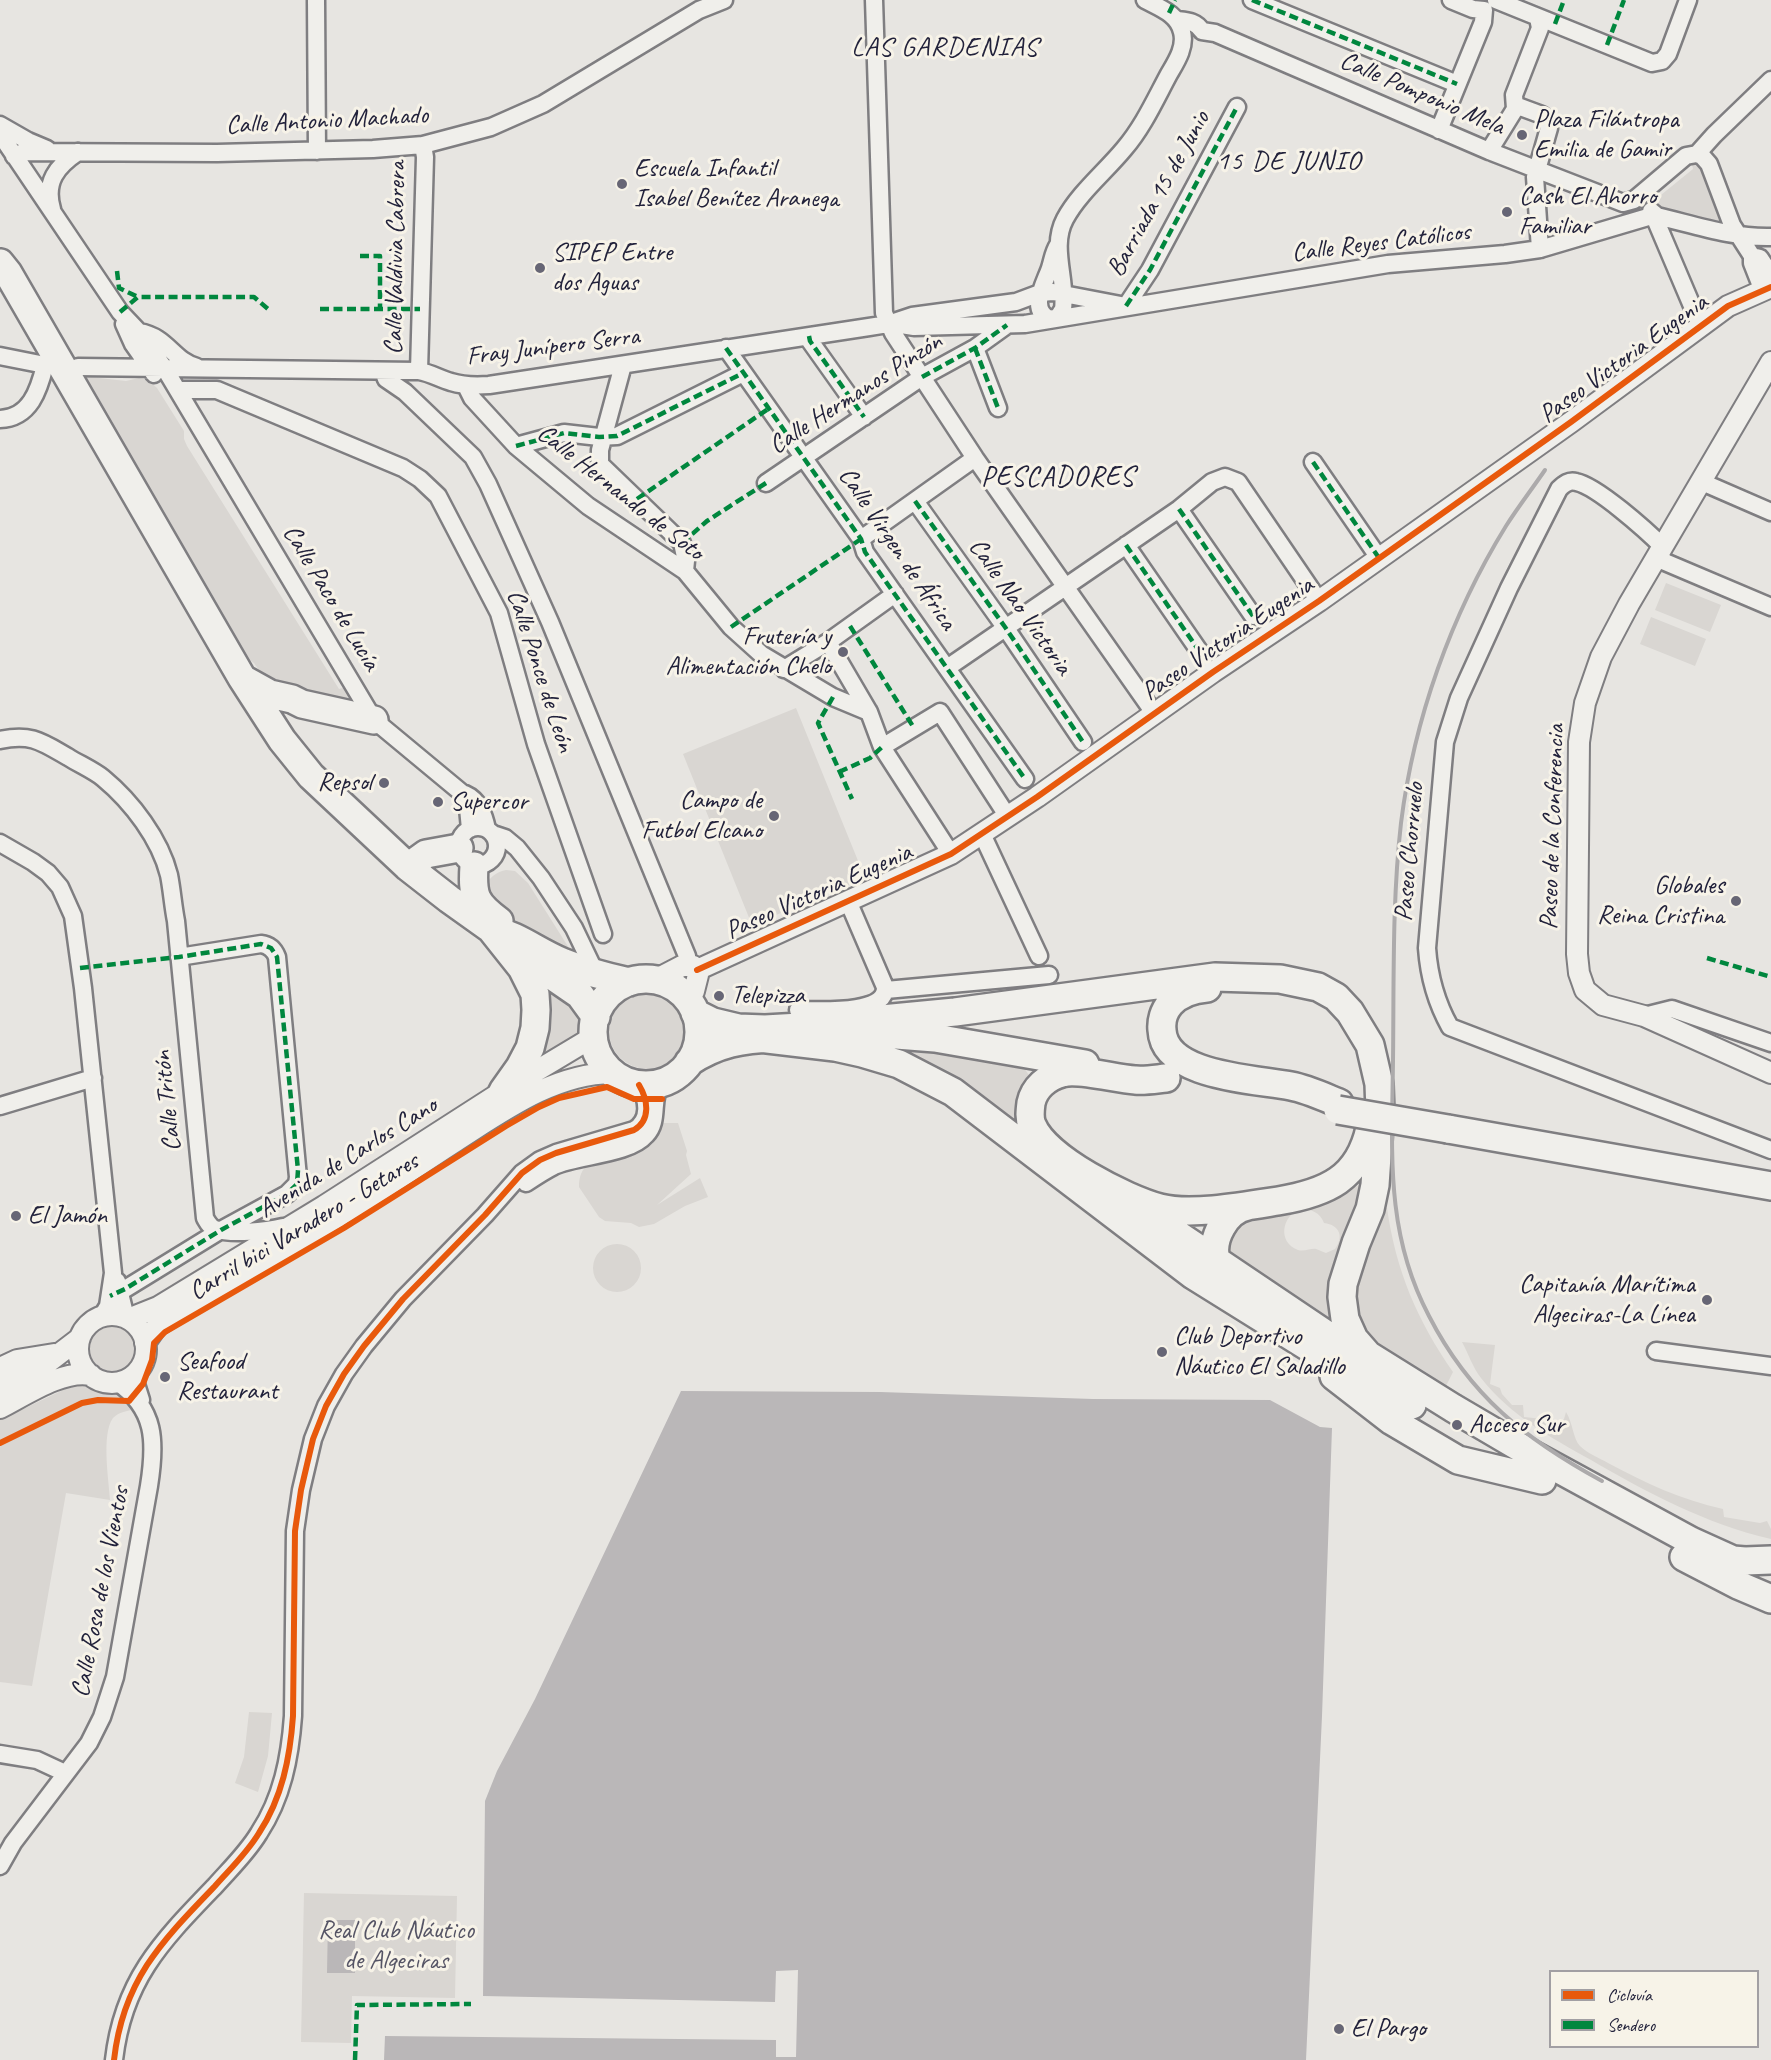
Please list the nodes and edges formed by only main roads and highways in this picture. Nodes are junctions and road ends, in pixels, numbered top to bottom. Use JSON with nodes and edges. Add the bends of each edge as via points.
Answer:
{"nodes":[{"id":1,"x":3,"y":262,"type":"edge"},
{"id":2,"x":242,"y":678,"type":"junction"},
{"id":3,"x":302,"y":704,"type":"junction"},
{"id":4,"x":374,"y":720,"type":"road end"},
{"id":5,"x":282,"y":740,"type":"junction"},
{"id":6,"x":408,"y":867,"type":"junction"},
{"id":7,"x":501,"y":936,"type":"junction"},
{"id":8,"x":642,"y":981,"type":"junction"},
{"id":9,"x":692,"y":1007,"type":"junction"},
{"id":10,"x":853,"y":1024,"type":"junction"},
{"id":11,"x":595,"y":1027,"type":"junction"},
{"id":12,"x":759,"y":1038,"type":"junction"},
{"id":13,"x":689,"y":1062,"type":"junction"},
{"id":14,"x":1166,"y":1078,"type":"junction"},
{"id":15,"x":502,"y":1091,"type":"road end"},
{"id":16,"x":1339,"y":1106,"type":"junction"},
{"id":17,"x":1449,"y":1125,"type":"junction"},
{"id":18,"x":1771,"y":1179,"type":"edge"},
{"id":19,"x":1105,"y":1186,"type":"junction"},
{"id":20,"x":1771,"y":1186,"type":"edge"},
{"id":21,"x":1252,"y":1205,"type":"junction"},
{"id":22,"x":1216,"y":1261,"type":"junction"},
{"id":23,"x":1255,"y":1315,"type":"junction"},
{"id":24,"x":1368,"y":1355,"type":"junction"},
{"id":25,"x":1327,"y":1356,"type":"junction"},
{"id":26,"x":1431,"y":1417,"type":"junction"},
{"id":27,"x":1392,"y":1421,"type":"junction"},
{"id":28,"x":1542,"y":1480,"type":"junction"},
{"id":29,"x":1771,"y":1560,"type":"edge"},
{"id":30,"x":1771,"y":1599,"type":"edge"}],
"edges":[{"from":1,"to":2,"type":"highway"},
{"from":2,"to":3,"type":"highway","via":[[270,694]]},
{"from":2,"to":5,"type":"highway"},
{"from":3,"to":4,"type":"highway","via":[[354,705]]},
{"from":3,"to":5,"type":"highway","via":[[284,712],[279,720]]},
{"from":5,"to":6,"type":"highway","via":[[311,776]]},
{"from":6,"to":7,"type":"highway"},
{"from":6,"to":7,"type":"highway","via":[[426,854],[477,841],[474,891],[478,902],[505,926]]},
{"from":7,"to":8,"type":"highway","via":[[596,974]]},
{"from":7,"to":11,"type":"highway","via":[[580,995]]},
{"from":7,"to":15,"type":"highway","via":[[529,980],[536,1010],[530,1048]]},
{"from":8,"to":9,"type":"highway","via":[[674,987]]},
{"from":8,"to":11,"type":"highway","via":[[618,988],[608,996]]},
{"from":9,"to":10,"type":"highway","via":[[719,1024],[738,1028]]},
{"from":9,"to":13,"type":"highway","via":[[699,1033]]},
{"from":10,"to":16,"type":"highway","via":[[941,1033]]},
{"from":10,"to":24,"type":"highway","via":[[1215,977],[1280,979],[1318,987],[1336,997],[1370,1045],[1379,1084],[1375,1185],[1346,1272],[1342,1297],[1349,1330]]},
{"from":11,"to":13,"type":"highway","via":[[599,1057],[612,1073],[630,1083],[650,1084],[682,1071]]},
{"from":12,"to":13,"type":"highway","via":[[717,1046]]},
{"from":12,"to":14,"type":"highway","via":[[876,1033],[935,1038]]},
{"from":12,"to":23,"type":"highway","via":[[862,1053],[899,1064],[953,1092],[1193,1275]]},
{"from":14,"to":16,"type":"highway"},
{"from":14,"to":19,"type":"highway","via":[[1137,1080],[1063,1072],[1037,1088],[1030,1114],[1033,1127],[1062,1158]]},
{"from":16,"to":17,"type":"highway","bridge":true},
{"from":16,"to":21,"type":"highway","via":[[1295,1086],[1207,1071],[1178,1059],[1162,1037],[1161,1026],[1169,1006],[1186,992],[1206,988],[1247,986],[1302,992],[1322,1000],[1340,1016],[1364,1057],[1372,1104],[1370,1129],[1363,1153],[1349,1172],[1324,1190]]},
{"from":17,"to":18,"type":"highway"},
{"from":17,"to":20,"type":"highway"},
{"from":19,"to":21,"type":"highway","via":[[1163,1209],[1205,1211]]},
{"from":19,"to":22,"type":"highway"},
{"from":21,"to":22,"type":"highway","via":[[1235,1211],[1224,1224],[1217,1236]]},
{"from":22,"to":24,"type":"highway","via":[[1354,1354]]},
{"from":22,"to":25,"type":"highway","via":[[1240,1298],[1317,1345]]},
{"from":23,"to":25,"type":"highway"},
{"from":23,"to":27,"type":"highway"},
{"from":24,"to":29,"type":"highway","via":[[1533,1455],[1691,1541],[1733,1560]]},
{"from":25,"to":26,"type":"highway"},
{"from":26,"to":27,"type":"highway"},
{"from":26,"to":28,"type":"highway"},
{"from":27,"to":28,"type":"highway","via":[[1458,1460]]},
{"from":28,"to":30,"type":"highway"}]}
